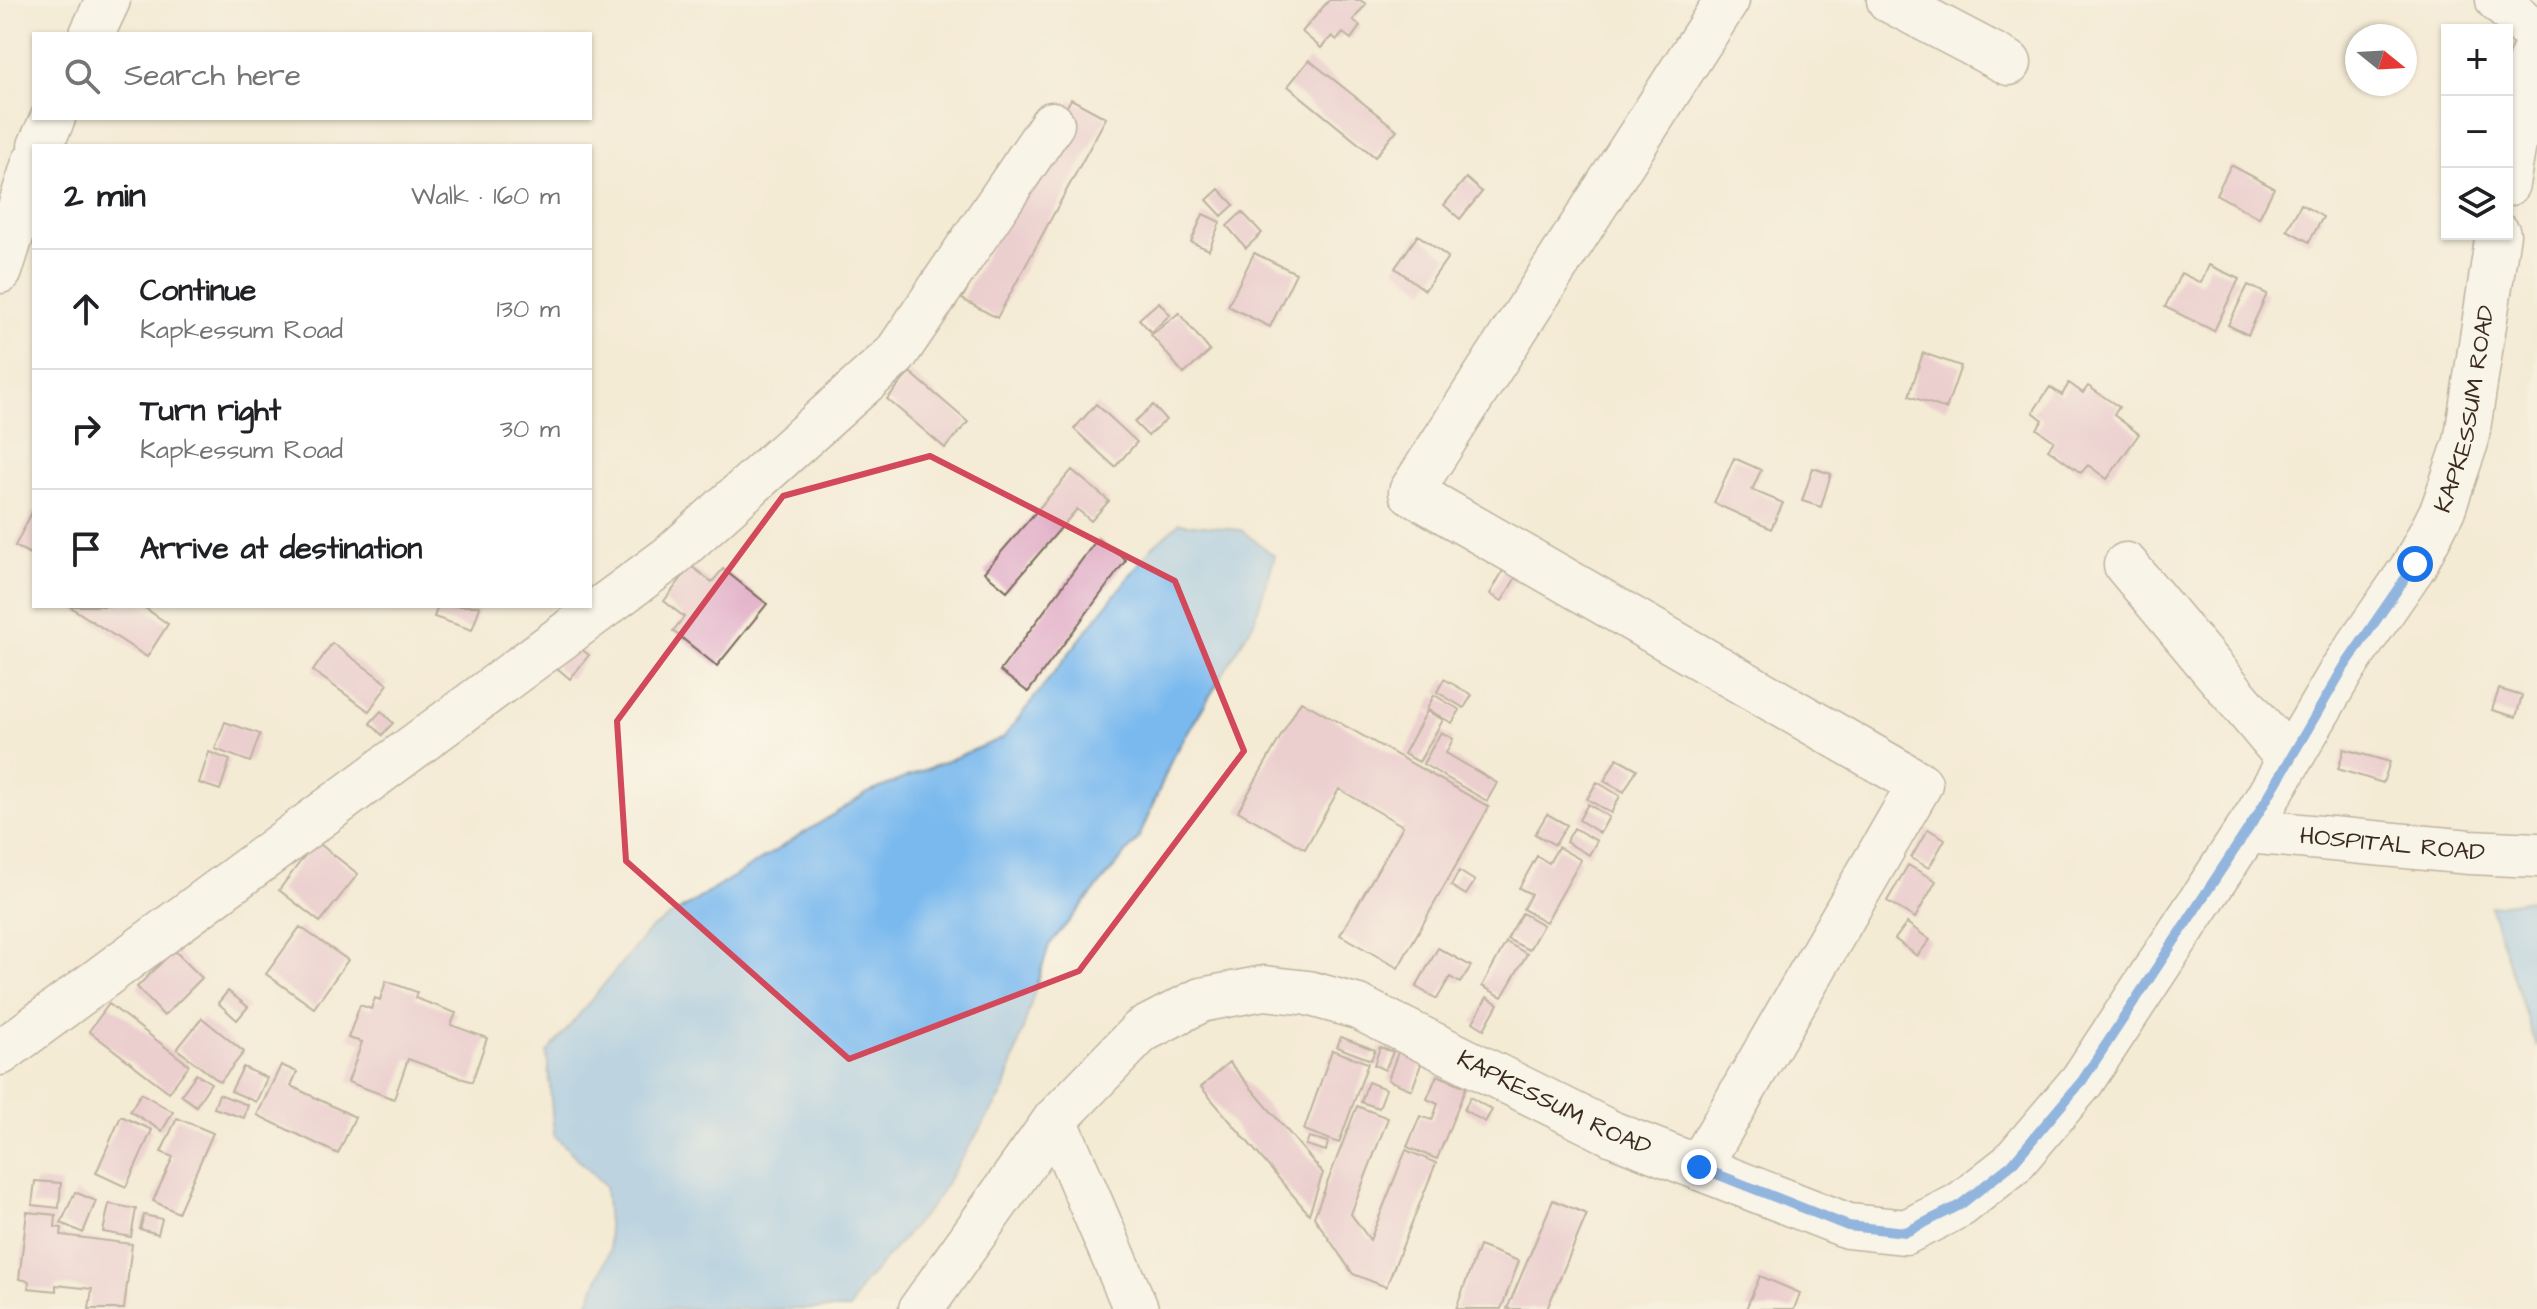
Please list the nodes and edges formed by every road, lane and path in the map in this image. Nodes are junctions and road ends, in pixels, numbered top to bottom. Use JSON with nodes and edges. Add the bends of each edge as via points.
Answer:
{"nodes":[{"id":1,"x":108,"y":0,"type":"edge"},
{"id":2,"x":1727,"y":0,"type":"edge"},
{"id":3,"x":1889,"y":0,"type":"edge"},
{"id":4,"x":2498,"y":0,"type":"edge"},
{"id":5,"x":93,"y":32,"type":"edge"},
{"id":6,"x":2537,"y":35,"type":"edge"},
{"id":7,"x":2537,"y":44,"type":"edge"},
{"id":8,"x":2009,"y":63,"type":"dead end"},
{"id":9,"x":52,"y":120,"type":"edge"},
{"id":10,"x":1052,"y":124,"type":"dead end"},
{"id":11,"x":41,"y":144,"type":"edge"},
{"id":12,"x":2510,"y":168,"type":"edge"},
{"id":13,"x":32,"y":169,"type":"edge"},
{"id":14,"x":2497,"y":240,"type":"edge"},
{"id":15,"x":0,"y":271,"type":"edge"},
{"id":16,"x":2126,"y":565,"type":"dead end"},
{"id":17,"x":2289,"y":760,"type":"junction"},
{"id":18,"x":2247,"y":831,"type":"junction"},
{"id":19,"x":2537,"y":855,"type":"edge"},
{"id":20,"x":0,"y":1053,"type":"edge"},
{"id":21,"x":1055,"y":1120,"type":"junction"},
{"id":22,"x":1699,"y":1167,"type":"junction"},
{"id":23,"x":921,"y":1309,"type":"edge"},
{"id":24,"x":1136,"y":1309,"type":"edge"}],
"edges":[{"from":1,"to":5,"type":"street"},
{"from":2,"to":22,"type":"street","via":[[1411,492],[1920,784]]},
{"from":3,"to":8,"type":"street"},
{"from":4,"to":6,"type":"street"},
{"from":7,"to":12,"type":"street","via":[[2527,70]]},
{"from":9,"to":11,"type":"street"},
{"from":10,"to":20,"type":"street","via":[[895,355],[669,558]]},
{"from":13,"to":15,"type":"street"},
{"from":14,"to":17,"type":"street","name":"KAPKESSUM ROAD","via":[[2466,442],[2443,509],[2415,564],[2344,667]]},
{"from":16,"to":17,"type":"street"},
{"from":17,"to":18,"type":"street","name":"KAPKESSUM ROAD"},
{"from":18,"to":19,"type":"street","name":"HOSPITAL ROAD"},
{"from":18,"to":22,"type":"street","name":"KAPKESSUM ROAD","via":[[2082,1081],[2011,1165],[1960,1205],[1906,1232],[1848,1226]]},
{"from":21,"to":22,"type":"street","name":"KAPKESSUM ROAD","via":[[1141,1031],[1201,1000],[1264,988],[1358,1007],[1613,1134]]},
{"from":21,"to":23,"type":"street","name":"KAPKESSUM ROAD"},
{"from":21,"to":24,"type":"street"}]}
